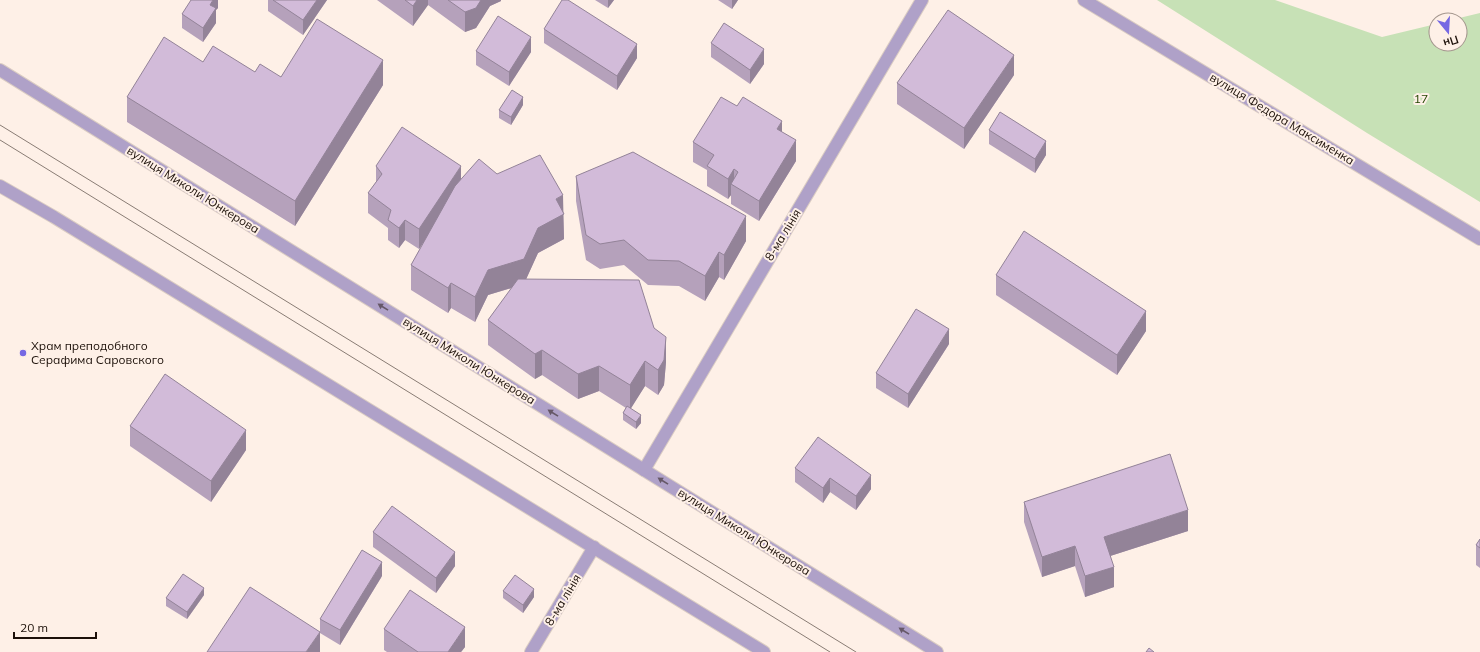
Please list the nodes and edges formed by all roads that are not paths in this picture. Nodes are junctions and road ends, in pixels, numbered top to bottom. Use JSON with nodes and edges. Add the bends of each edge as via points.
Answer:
{"nodes":[{"id":1,"x":922,"y":0,"type":"edge"},
{"id":2,"x":1084,"y":0,"type":"edge"},
{"id":3,"x":0,"y":70,"type":"edge"},
{"id":4,"x":0,"y":186,"type":"edge"},
{"id":5,"x":1480,"y":239,"type":"edge"},
{"id":6,"x":644,"y":470,"type":"junction"},
{"id":7,"x":594,"y":547,"type":"junction"},
{"id":8,"x":531,"y":652,"type":"edge"},
{"id":9,"x":764,"y":652,"type":"edge"},
{"id":10,"x":937,"y":652,"type":"edge"}],
"edges":[{"from":1,"to":6,"type":"street","name":"8-ма лінія"},
{"from":2,"to":5,"type":"street","name":"вулиця Федора Максименка"},
{"from":6,"to":3,"type":"street","name":"вулиця Миколи Юнкерова","one_way":true},
{"from":4,"to":7,"type":"street"},
{"from":10,"to":6,"type":"street","name":"вулиця Миколи Юнкерова","one_way":true},
{"from":7,"to":8,"type":"street","name":"8-ма лінія"},
{"from":7,"to":9,"type":"street"}]}
